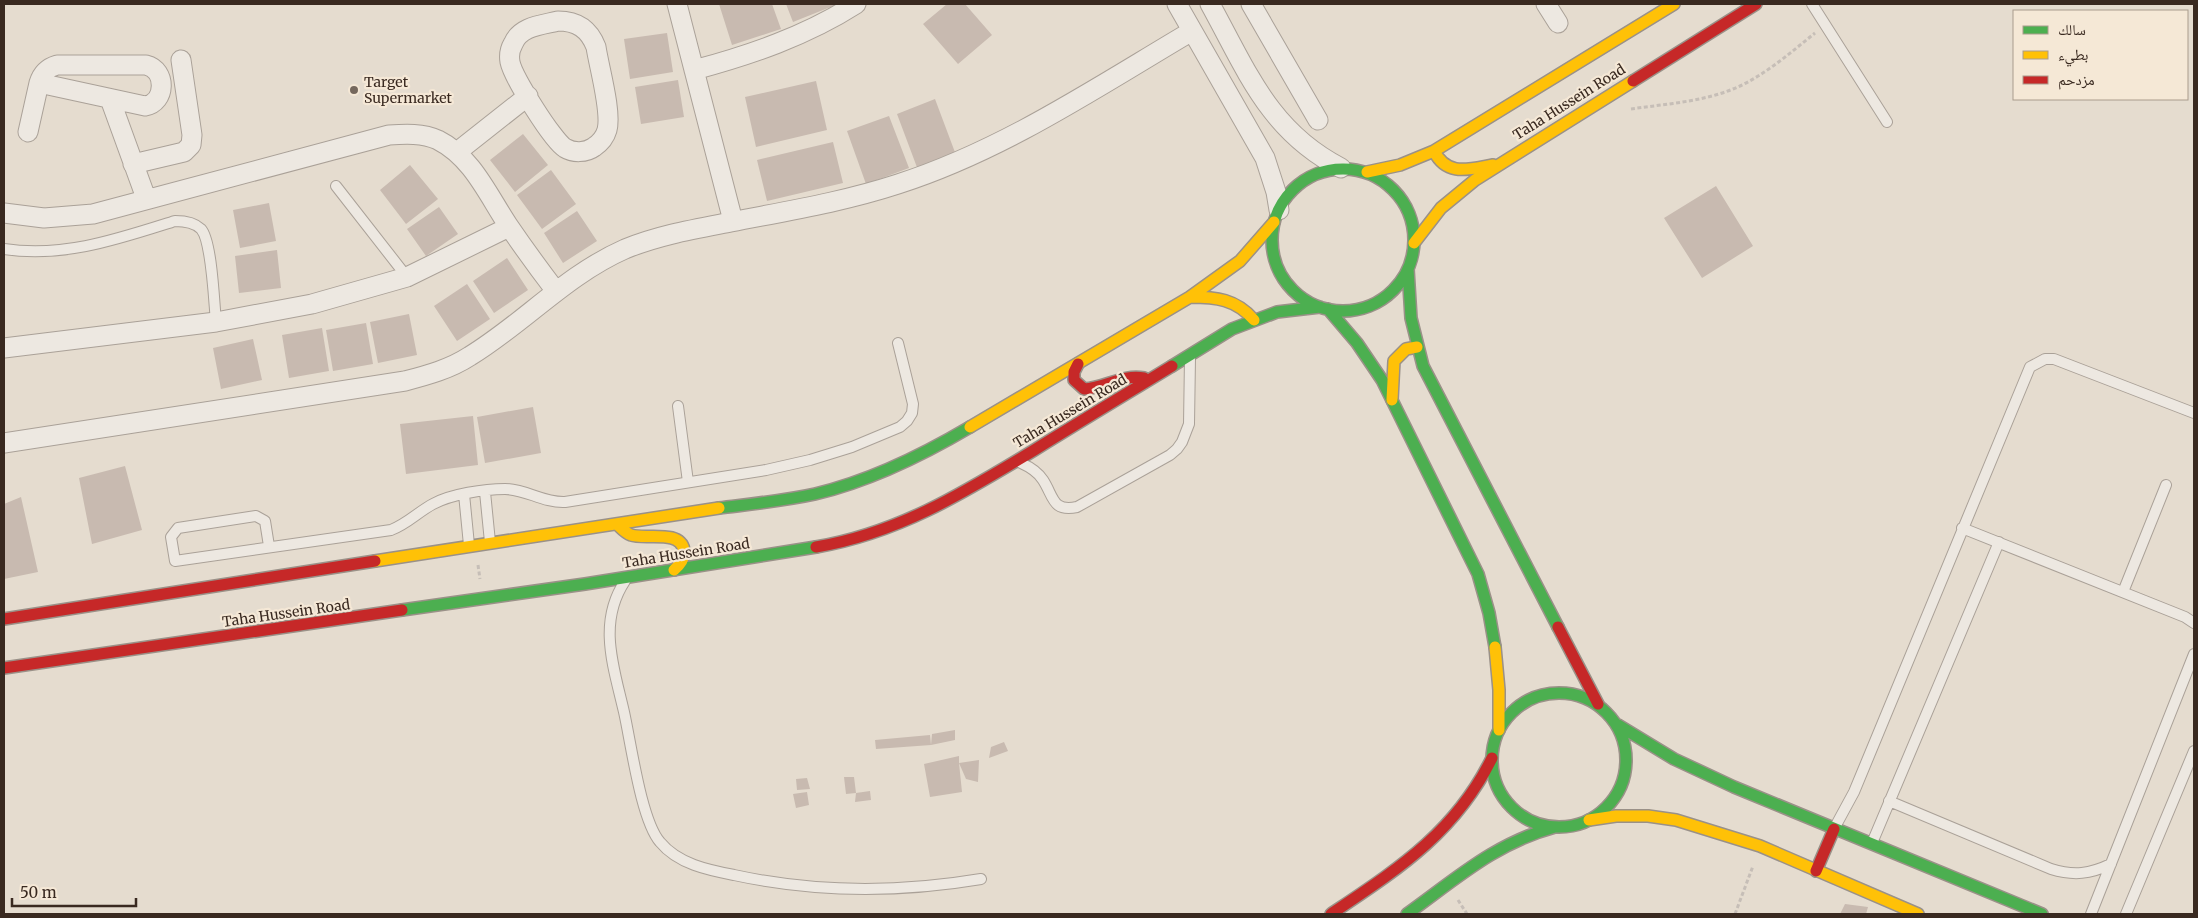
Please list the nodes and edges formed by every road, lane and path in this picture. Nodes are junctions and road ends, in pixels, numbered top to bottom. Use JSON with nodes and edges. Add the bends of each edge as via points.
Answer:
{"nodes":[{"id":1,"x":677,"y":4,"type":"edge"},
{"id":2,"x":856,"y":4,"type":"edge"},
{"id":3,"x":1177,"y":4,"type":"edge"},
{"id":4,"x":1210,"y":4,"type":"edge"},
{"id":5,"x":1252,"y":4,"type":"edge"},
{"id":6,"x":1546,"y":4,"type":"edge"},
{"id":7,"x":1674,"y":4,"type":"edge"},
{"id":8,"x":1756,"y":4,"type":"edge"},
{"id":9,"x":1812,"y":4,"type":"edge"},
{"id":10,"x":1558,"y":23,"type":"dead end"},
{"id":11,"x":1825,"y":24,"type":"junction"},
{"id":12,"x":1192,"y":31,"type":"junction"},
{"id":13,"x":181,"y":60,"type":"dead end"},
{"id":14,"x":694,"y":70,"type":"junction"},
{"id":15,"x":39,"y":83,"type":"junction"},
{"id":16,"x":1261,"y":94,"type":"junction"},
{"id":17,"x":528,"y":96,"type":"junction"},
{"id":18,"x":110,"y":99,"type":"junction"},
{"id":19,"x":1236,"y":107,"type":"junction"},
{"id":20,"x":1629,"y":109,"type":"dead end"},
{"id":21,"x":1318,"y":120,"type":"dead end"},
{"id":22,"x":1887,"y":122,"type":"dead end"},
{"id":23,"x":28,"y":132,"type":"dead end"},
{"id":24,"x":1434,"y":151,"type":"junction"},
{"id":25,"x":457,"y":152,"type":"junction"},
{"id":26,"x":133,"y":164,"type":"junction"},
{"id":27,"x":1499,"y":164,"type":"junction"},
{"id":28,"x":1341,"y":168,"type":"junction"},
{"id":29,"x":1367,"y":172,"type":"junction"},
{"id":30,"x":336,"y":186,"type":"dead end"},
{"id":31,"x":146,"y":198,"type":"junction"},
{"id":32,"x":4,"y":213,"type":"edge"},
{"id":33,"x":1276,"y":216,"type":"junction"},
{"id":34,"x":733,"y":221,"type":"junction"},
{"id":35,"x":509,"y":227,"type":"junction"},
{"id":36,"x":1414,"y":243,"type":"junction"},
{"id":37,"x":4,"y":250,"type":"edge"},
{"id":38,"x":1408,"y":269,"type":"junction"},
{"id":39,"x":407,"y":277,"type":"junction"},
{"id":40,"x":555,"y":290,"type":"junction"},
{"id":41,"x":1190,"y":297,"type":"junction"},
{"id":42,"x":1324,"y":308,"type":"junction"},
{"id":43,"x":1254,"y":320,"type":"junction"},
{"id":44,"x":216,"y":322,"type":"junction"},
{"id":45,"x":898,"y":343,"type":"dead end"},
{"id":46,"x":1417,"y":347,"type":"junction"},
{"id":47,"x":4,"y":348,"type":"edge"},
{"id":48,"x":1190,"y":354,"type":"junction"},
{"id":49,"x":1078,"y":364,"type":"junction"},
{"id":50,"x":1148,"y":380,"type":"junction"},
{"id":51,"x":1392,"y":400,"type":"junction"},
{"id":52,"x":678,"y":406,"type":"dead end"},
{"id":53,"x":2194,"y":413,"type":"edge"},
{"id":54,"x":4,"y":443,"type":"edge"},
{"id":55,"x":1015,"y":462,"type":"junction"},
{"id":56,"x":688,"y":482,"type":"junction"},
{"id":57,"x":2166,"y":485,"type":"dead end"},
{"id":58,"x":485,"y":492,"type":"junction"},
{"id":59,"x":464,"y":494,"type":"junction"},
{"id":60,"x":617,"y":524,"type":"junction"},
{"id":61,"x":1962,"y":528,"type":"junction"},
{"id":62,"x":1999,"y":542,"type":"junction"},
{"id":63,"x":490,"y":543,"type":"junction"},
{"id":64,"x":472,"y":545,"type":"junction"},
{"id":65,"x":269,"y":546,"type":"junction"},
{"id":66,"x":674,"y":570,"type":"junction"},
{"id":67,"x":628,"y":577,"type":"junction"},
{"id":68,"x":2123,"y":592,"type":"junction"},
{"id":69,"x":483,"y":599,"type":"junction"},
{"id":70,"x":4,"y":619,"type":"edge"},
{"id":71,"x":2194,"y":623,"type":"edge"},
{"id":72,"x":2194,"y":654,"type":"edge"},
{"id":73,"x":4,"y":668,"type":"edge"},
{"id":74,"x":1598,"y":704,"type":"junction"},
{"id":75,"x":1618,"y":726,"type":"junction"},
{"id":76,"x":1499,"y":730,"type":"junction"},
{"id":77,"x":2194,"y":751,"type":"edge"},
{"id":78,"x":1492,"y":758,"type":"junction"},
{"id":79,"x":1889,"y":801,"type":"junction"},
{"id":80,"x":1589,"y":820,"type":"junction"},
{"id":81,"x":1554,"y":827,"type":"junction"},
{"id":82,"x":1834,"y":829,"type":"junction"},
{"id":83,"x":1871,"y":844,"type":"junction"},
{"id":84,"x":1760,"y":846,"type":"junction"},
{"id":85,"x":2111,"y":864,"type":"junction"},
{"id":86,"x":1816,"y":871,"type":"junction"},
{"id":87,"x":981,"y":879,"type":"dead end"},
{"id":88,"x":1416,"y":911,"type":"edge"},
{"id":89,"x":1331,"y":914,"type":"edge"},
{"id":90,"x":1735,"y":914,"type":"edge"},
{"id":91,"x":1918,"y":914,"type":"edge"},
{"id":92,"x":2042,"y":914,"type":"edge"},
{"id":93,"x":2091,"y":914,"type":"edge"},
{"id":94,"x":2126,"y":914,"type":"edge"}],
"edges":[{"from":1,"to":14,"type":"street"},
{"from":2,"to":14,"type":"street","via":[[782,41]]},
{"from":3,"to":12,"type":"street"},
{"from":4,"to":16,"type":"street"},
{"from":5,"to":21,"type":"street"},
{"from":6,"to":10,"type":"street"},
{"from":7,"to":24,"type":"main road","name":"Taha Hussein Road"},
{"from":8,"to":27,"type":"main road","name":"Taha Hussein Road"},
{"from":9,"to":11,"type":"lane"},
{"from":11,"to":20,"type":"path","via":[[1781,60],[1733,89],[1684,102]]},
{"from":11,"to":22,"type":"lane"},
{"from":12,"to":19,"type":"street"},
{"from":12,"to":34,"type":"street","via":[[1029,129],[964,160],[897,185],[837,201]]},
{"from":13,"to":26,"type":"street","via":[[191,145],[184,152]]},
{"from":14,"to":34,"type":"street"},
{"from":15,"to":18,"type":"street"},
{"from":15,"to":18,"type":"street","via":[[46,70],[57,65],[146,65],[159,73],[161,90],[154,104],[145,106]]},
{"from":15,"to":23,"type":"street"},
{"from":16,"to":19,"type":"street"},
{"from":16,"to":28,"type":"street","via":[[1293,136]]},
{"from":17,"to":17,"type":"street","via":[[510,62],[513,42],[520,34],[528,28],[558,21],[578,24],[586,30],[596,47],[608,118],[601,142],[579,152],[566,149],[556,142]]},
{"from":17,"to":25,"type":"street"},
{"from":18,"to":26,"type":"street"},
{"from":19,"to":33,"type":"street","via":[[1265,158],[1276,192]]},
{"from":24,"to":27,"type":"main road","via":[[1440,164],[1451,170]]},
{"from":24,"to":29,"type":"main road","name":"Taha Hussein Road","via":[[1400,165]]},
{"from":25,"to":31,"type":"street","via":[[436,140],[413,134],[389,135]]},
{"from":25,"to":35,"type":"street"},
{"from":26,"to":31,"type":"street"},
{"from":27,"to":36,"type":"main road","name":"Taha Hussein Road","via":[[1452,198]]},
{"from":28,"to":29,"type":"main road"},
{"from":28,"to":33,"type":"main road","via":[[1304,180]]},
{"from":29,"to":36,"type":"main road","via":[[1390,185],[1406,205],[1414,230]]},
{"from":30,"to":39,"type":"lane"},
{"from":31,"to":32,"type":"street","via":[[68,218]]},
{"from":33,"to":41,"type":"main road","via":[[1240,260]]},
{"from":33,"to":42,"type":"main road","via":[[1273,249],[1281,274],[1297,294]]},
{"from":34,"to":40,"type":"street","via":[[663,236],[624,250]]},
{"from":35,"to":39,"type":"street"},
{"from":35,"to":40,"type":"street"},
{"from":36,"to":38,"type":"main road"},
{"from":37,"to":44,"type":"lane","via":[[67,250],[99,244],[175,221],[193,223],[200,228],[208,245]]},
{"from":38,"to":42,"type":"main road","via":[[1392,292],[1369,306],[1356,310]]},
{"from":38,"to":46,"type":"main road","via":[[1409,308]]},
{"from":39,"to":44,"type":"street","via":[[312,304]]},
{"from":40,"to":54,"type":"street","via":[[470,356],[428,376]]},
{"from":41,"to":43,"type":"main road","via":[[1228,299],[1244,308]]},
{"from":41,"to":49,"type":"main road"},
{"from":42,"to":43,"type":"main road","name":"Taha Hussein Road","via":[[1276,312]]},
{"from":42,"to":51,"type":"main road","via":[[1370,361]]},
{"from":43,"to":48,"type":"main road","name":"Taha Hussein Road"},
{"from":44,"to":47,"type":"street"},
{"from":45,"to":56,"type":"lane","via":[[913,404],[907,421],[900,427],[810,460]]},
{"from":46,"to":51,"type":"main road","via":[[1406,349],[1394,361]]},
{"from":46,"to":74,"type":"main road","via":[[1431,384]]},
{"from":48,"to":50,"type":"main road","name":"Taha Hussein Road"},
{"from":48,"to":55,"type":"lane","via":[[1189,424],[1182,442],[1170,456],[1070,508],[1055,503],[1044,481],[1034,470]]},
{"from":49,"to":50,"type":"main road","via":[[1074,380],[1084,389],[1127,376]]},
{"from":49,"to":60,"type":"main road","via":[[924,454],[852,484],[814,494]]},
{"from":50,"to":55,"type":"main road","name":"Taha Hussein Road"},
{"from":51,"to":76,"type":"main road","via":[[1478,574],[1497,651]]},
{"from":52,"to":56,"type":"lane"},
{"from":53,"to":61,"type":"lane","via":[[2062,362],[2045,359],[2037,362],[2026,375]]},
{"from":55,"to":66,"type":"main road","name":"Taha Hussein Road","via":[[930,511],[879,532],[826,545]]},
{"from":56,"to":58,"type":"lane","via":[[554,502],[514,490]]},
{"from":57,"to":68,"type":"lane"},
{"from":58,"to":59,"type":"lane"},
{"from":58,"to":63,"type":"lane"},
{"from":59,"to":64,"type":"lane"},
{"from":59,"to":65,"type":"lane","via":[[434,504],[391,530]]},
{"from":60,"to":63,"type":"main road"},
{"from":60,"to":66,"type":"main road","via":[[633,536],[668,538],[678,542],[684,557]]},
{"from":61,"to":62,"type":"lane"},
{"from":61,"to":82,"type":"lane","via":[[1854,792]]},
{"from":62,"to":68,"type":"lane"},
{"from":62,"to":79,"type":"lane"},
{"from":63,"to":64,"type":"main road"},
{"from":64,"to":69,"type":"path"},
{"from":64,"to":70,"type":"main road"},
{"from":65,"to":65,"type":"lane","via":[[265,521],[256,516],[178,528],[171,537],[175,561]]},
{"from":66,"to":67,"type":"main road","name":"Taha Hussein Road"},
{"from":67,"to":69,"type":"main road","name":"Taha Hussein Road"},
{"from":67,"to":87,"type":"lane","via":[[613,603],[608,633],[610,649],[646,815],[659,841],[669,852],[682,860],[726,874],[821,889],[910,889]]},
{"from":68,"to":71,"type":"lane"},
{"from":69,"to":73,"type":"main road","name":"Taha Hussein Road"},
{"from":72,"to":85,"type":"lane"},
{"from":74,"to":75,"type":"main road"},
{"from":74,"to":76,"type":"main road","via":[[1572,693],[1543,694],[1517,707]]},
{"from":75,"to":80,"type":"main road","via":[[1626,752],[1624,779],[1610,803]]},
{"from":75,"to":82,"type":"main road","via":[[1704,773]]},
{"from":76,"to":78,"type":"main road"},
{"from":77,"to":94,"type":"lane"},
{"from":78,"to":81,"type":"main road","via":[[1498,787],[1510,805],[1526,819]]},
{"from":78,"to":89,"type":"main road","via":[[1476,789],[1452,820],[1397,870]]},
{"from":79,"to":83,"type":"lane"},
{"from":79,"to":85,"type":"lane","via":[[2059,872],[2082,874]]},
{"from":80,"to":81,"type":"main road","via":[[1578,825]]},
{"from":80,"to":84,"type":"main road","via":[[1616,816],[1676,820]]},
{"from":81,"to":88,"type":"main road","via":[[1510,842]]},
{"from":82,"to":83,"type":"main road"},
{"from":82,"to":86,"type":"main road"},
{"from":83,"to":92,"type":"main road"},
{"from":84,"to":86,"type":"main road"},
{"from":84,"to":90,"type":"path"},
{"from":85,"to":93,"type":"lane"},
{"from":86,"to":91,"type":"main road"}]}
